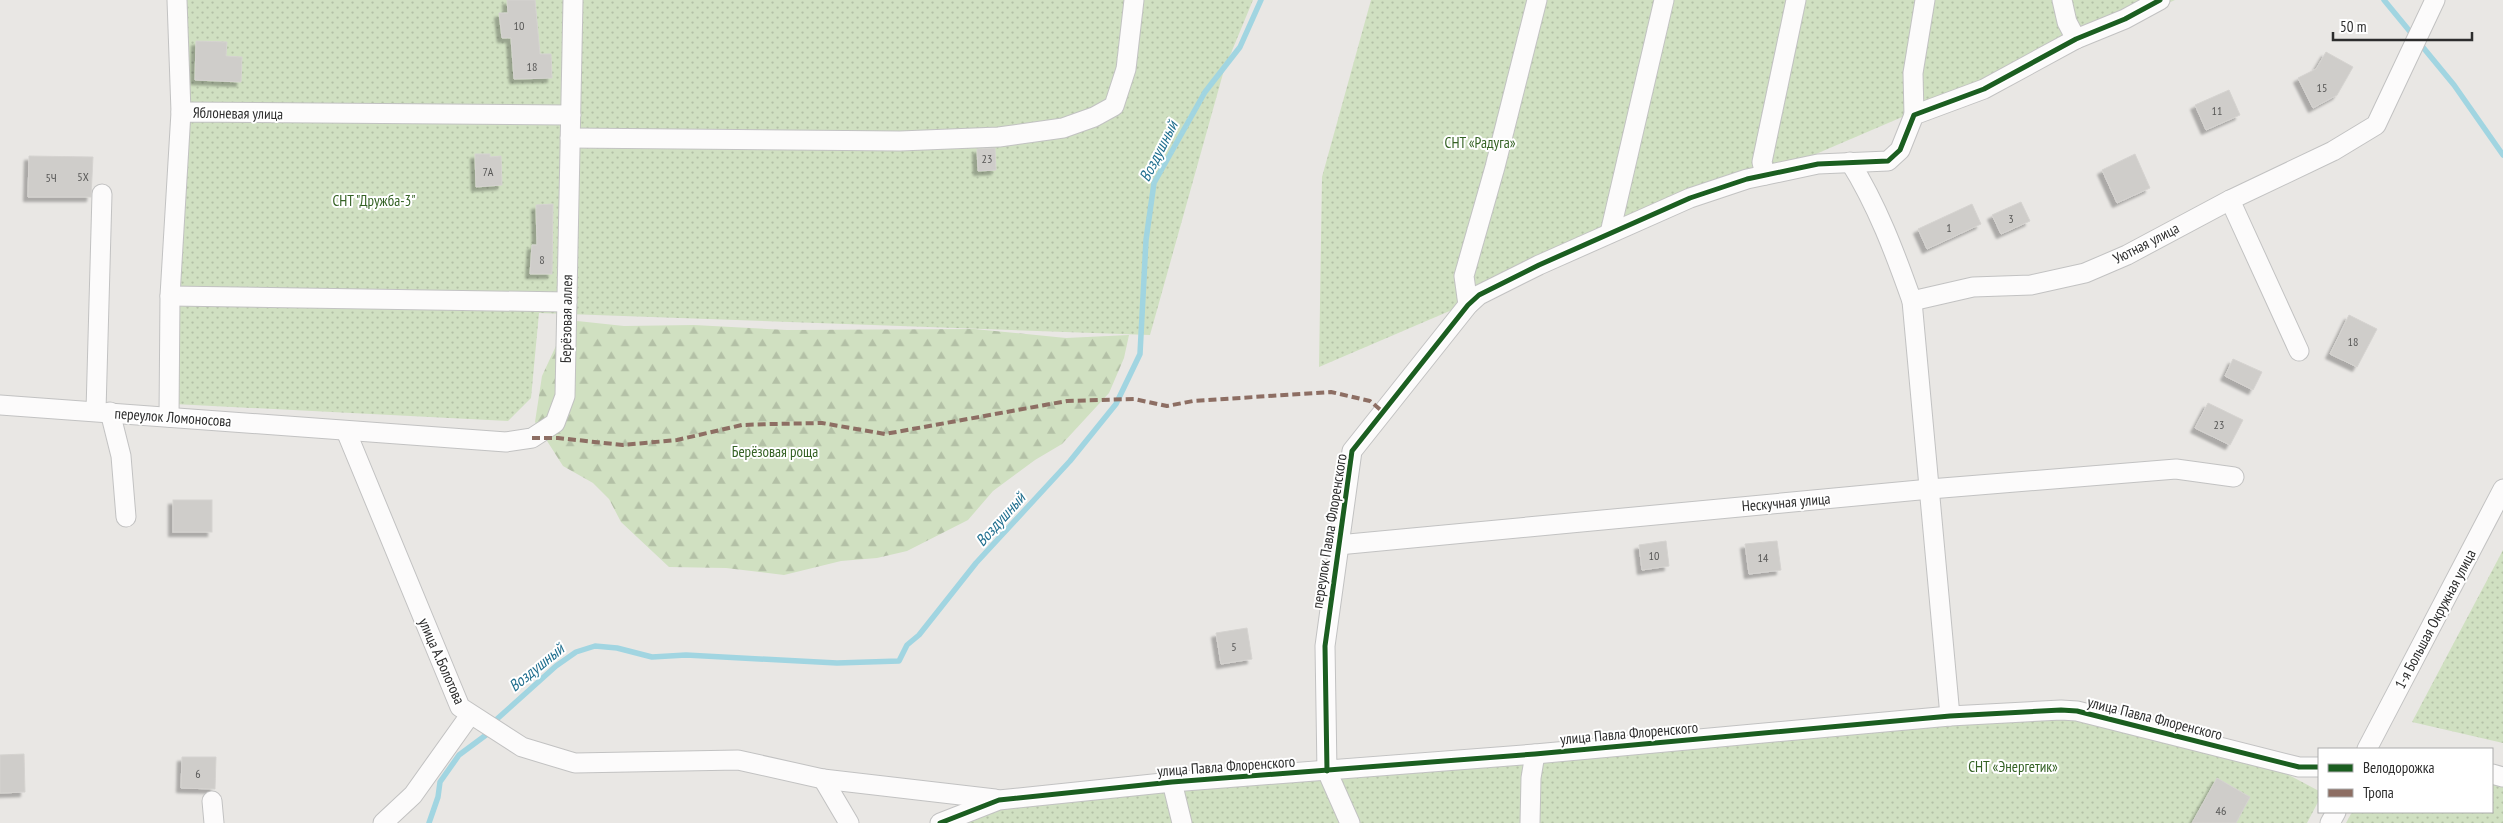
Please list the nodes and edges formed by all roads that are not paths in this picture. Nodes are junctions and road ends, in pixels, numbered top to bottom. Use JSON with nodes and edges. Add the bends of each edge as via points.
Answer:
{"nodes":[{"id":1,"x":177,"y":0,"type":"edge"},
{"id":2,"x":573,"y":0,"type":"edge"},
{"id":3,"x":1134,"y":0,"type":"edge"},
{"id":4,"x":1537,"y":0,"type":"edge"},
{"id":5,"x":1664,"y":0,"type":"edge"},
{"id":6,"x":1796,"y":0,"type":"edge"},
{"id":7,"x":1925,"y":0,"type":"edge"},
{"id":8,"x":2062,"y":0,"type":"edge"},
{"id":9,"x":2160,"y":0,"type":"edge"},
{"id":10,"x":2436,"y":0,"type":"edge"},
{"id":11,"x":2076,"y":39,"type":"junction"},
{"id":12,"x":181,"y":112,"type":"junction"},
{"id":13,"x":571,"y":115,"type":"junction"},
{"id":14,"x":1914,"y":115,"type":"junction"},
{"id":15,"x":570,"y":138,"type":"junction"},
{"id":16,"x":1850,"y":162,"type":"junction"},
{"id":17,"x":1765,"y":175,"type":"junction"},
{"id":18,"x":102,"y":194,"type":"dead end"},
{"id":19,"x":2230,"y":200,"type":"junction"},
{"id":20,"x":1610,"y":233,"type":"junction"},
{"id":21,"x":170,"y":296,"type":"junction"},
{"id":22,"x":1912,"y":301,"type":"junction"},
{"id":23,"x":567,"y":302,"type":"junction"},
{"id":24,"x":1468,"y":305,"type":"junction"},
{"id":25,"x":2299,"y":351,"type":"dead end"},
{"id":26,"x":0,"y":405,"type":"edge"},
{"id":27,"x":103,"y":412,"type":"junction"},
{"id":28,"x":169,"y":417,"type":"junction"},
{"id":29,"x":346,"y":431,"type":"junction"},
{"id":30,"x":2234,"y":477,"type":"dead end"},
{"id":31,"x":2503,"y":488,"type":"edge"},
{"id":32,"x":1930,"y":489,"type":"junction"},
{"id":33,"x":126,"y":518,"type":"dead end"},
{"id":34,"x":1338,"y":544,"type":"junction"},
{"id":35,"x":470,"y":715,"type":"junction"},
{"id":36,"x":1950,"y":716,"type":"junction"},
{"id":37,"x":2368,"y":748,"type":"edge"},
{"id":38,"x":1535,"y":754,"type":"junction"},
{"id":39,"x":2318,"y":766,"type":"edge"},
{"id":40,"x":1327,"y":771,"type":"junction"},
{"id":41,"x":824,"y":779,"type":"junction"},
{"id":42,"x":1172,"y":782,"type":"junction"},
{"id":43,"x":999,"y":800,"type":"junction"},
{"id":44,"x":212,"y":801,"type":"dead end"},
{"id":45,"x":214,"y":823,"type":"edge"},
{"id":46,"x":383,"y":823,"type":"edge"},
{"id":47,"x":849,"y":823,"type":"edge"},
{"id":48,"x":940,"y":823,"type":"edge"},
{"id":49,"x":1182,"y":823,"type":"edge"},
{"id":50,"x":1350,"y":823,"type":"edge"},
{"id":51,"x":1530,"y":823,"type":"edge"}],
"edges":[{"from":1,"to":12,"type":"street"},
{"from":2,"to":13,"type":"street","name":"Берёзовая аллея"},
{"from":3,"to":15,"type":"street","via":[[1126,70],[1114,106],[1094,118],[1063,128],[999,137],[900,141]]},
{"from":4,"to":24,"type":"street","via":[[1464,276]]},
{"from":5,"to":20,"type":"street"},
{"from":6,"to":17,"type":"street","via":[[1762,162]]},
{"from":7,"to":14,"type":"street","via":[[1913,73]]},
{"from":8,"to":11,"type":"street","via":[[2067,22]]},
{"from":9,"to":11,"type":"street","via":[[2125,20]]},
{"from":10,"to":19,"type":"street","name":"Уютная улица","via":[[2376,125],[2333,152]]},
{"from":11,"to":14,"type":"street","via":[[1984,89]]},
{"from":12,"to":13,"type":"street","name":"Яблоневая улица"},
{"from":12,"to":21,"type":"street","name":"Яблоневая улица"},
{"from":13,"to":15,"type":"street","name":"Берёзовая аллея"},
{"from":14,"to":16,"type":"street","name":"переулок Павла Флоренского","via":[[1900,150],[1888,160]]},
{"from":15,"to":23,"type":"street","name":"Берёзовая аллея"},
{"from":16,"to":17,"type":"street","name":"переулок Павла Флоренского","via":[[1818,164]]},
{"from":16,"to":22,"type":"street","via":[[1864,184],[1895,253]]},
{"from":17,"to":20,"type":"street","name":"переулок Павла Флоренского","via":[[1690,198]]},
{"from":18,"to":27,"type":"street"},
{"from":19,"to":22,"type":"street","name":"Уютная улица","via":[[2127,255],[2084,273],[2031,285],[1973,287]]},
{"from":19,"to":25,"type":"street"},
{"from":20,"to":24,"type":"street","name":"переулок Павла Флоренского","via":[[1539,264],[1479,295]]},
{"from":21,"to":23,"type":"street"},
{"from":21,"to":28,"type":"street","name":"Яблоневая улица"},
{"from":22,"to":32,"type":"street"},
{"from":23,"to":29,"type":"street","name":"Берёзовая аллея","via":[[565,396],[554,423],[532,438],[506,442]]},
{"from":24,"to":34,"type":"street","name":"переулок Павла Флоренского","via":[[1352,451]]},
{"from":26,"to":27,"type":"street","name":"переулок Ломоносова"},
{"from":27,"to":28,"type":"street","name":"переулок Ломоносова"},
{"from":27,"to":33,"type":"street","via":[[121,456]]},
{"from":28,"to":29,"type":"street","name":"переулок Ломоносова"},
{"from":29,"to":35,"type":"street","name":"улица А.Болотова","via":[[460,707]]},
{"from":30,"to":32,"type":"street","name":"Нескучная улица","via":[[2176,469]]},
{"from":31,"to":37,"type":"street","name":"1-я Большая Окружная улица"},
{"from":32,"to":34,"type":"street","name":"Нескучная улица"},
{"from":32,"to":36,"type":"street"},
{"from":34,"to":40,"type":"street","name":"переулок Павла Флоренского","via":[[1325,646]]},
{"from":35,"to":41,"type":"street","name":"улица А.Болотова","via":[[522,747],[575,763],[738,760]]},
{"from":35,"to":46,"type":"street","via":[[413,795]]},
{"from":36,"to":38,"type":"street","name":"улица Павла Флоренского"},
{"from":36,"to":39,"type":"street","name":"улица Павла Флоренского","via":[[2077,711],[2299,767]]},
{"from":38,"to":40,"type":"street","name":"улица Павла Флоренского"},
{"from":38,"to":51,"type":"street"},
{"from":40,"to":42,"type":"street","name":"улица Павла Флоренского"},
{"from":40,"to":50,"type":"street"},
{"from":41,"to":43,"type":"street","name":"улица Павла Флоренского"},
{"from":41,"to":47,"type":"street"},
{"from":42,"to":43,"type":"street","name":"улица Павла Флоренского"},
{"from":42,"to":49,"type":"street"},
{"from":43,"to":48,"type":"street","name":"улица Павла Флоренского"},
{"from":44,"to":45,"type":"street"}]}
